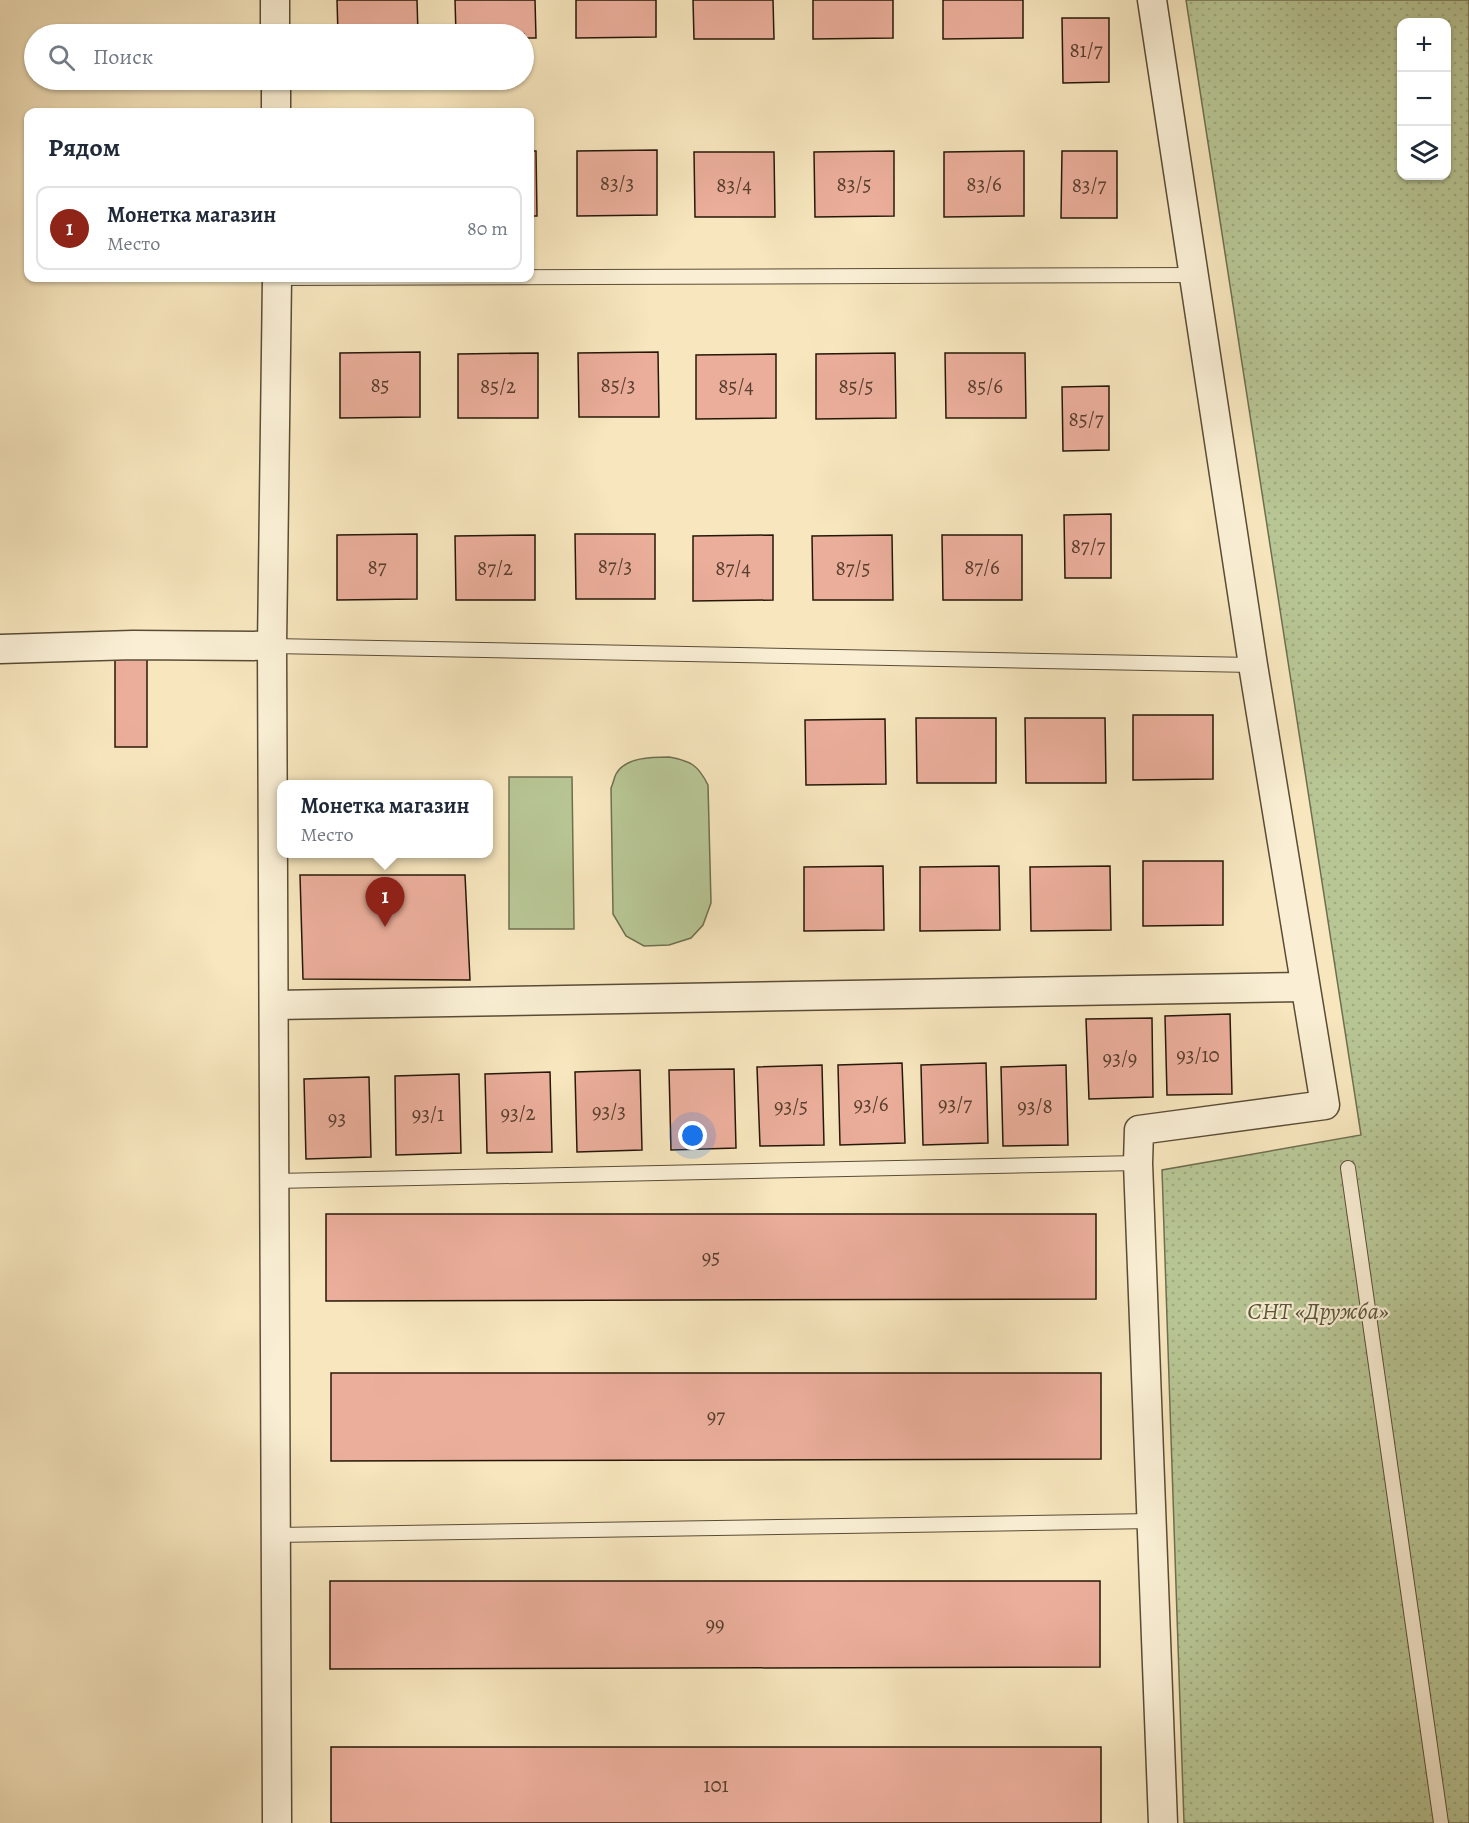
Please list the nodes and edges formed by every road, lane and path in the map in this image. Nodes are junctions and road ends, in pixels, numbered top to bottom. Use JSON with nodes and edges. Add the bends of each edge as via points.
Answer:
{"nodes":[{"id":1,"x":275,"y":0,"type":"edge"},
{"id":2,"x":1152,"y":0,"type":"edge"},
{"id":3,"x":275,"y":24,"type":"edge"},
{"id":4,"x":276,"y":90,"type":"edge"},
{"id":5,"x":276,"y":108,"type":"edge"},
{"id":6,"x":1194,"y":275,"type":"junction"},
{"id":7,"x":534,"y":277,"type":"edge"},
{"id":8,"x":277,"y":282,"type":"edge"},
{"id":9,"x":272,"y":646,"type":"junction"},
{"id":10,"x":0,"y":649,"type":"edge"},
{"id":11,"x":1253,"y":664,"type":"junction"},
{"id":12,"x":1305,"y":987,"type":"junction"},
{"id":13,"x":275,"y":1005,"type":"junction"},
{"id":14,"x":1138,"y":1163,"type":"junction"},
{"id":15,"x":1348,"y":1168,"type":"dead end"},
{"id":16,"x":275,"y":1181,"type":"junction"},
{"id":17,"x":1152,"y":1521,"type":"junction"},
{"id":18,"x":276,"y":1535,"type":"junction"},
{"id":19,"x":277,"y":1823,"type":"edge"},
{"id":20,"x":1163,"y":1823,"type":"edge"},
{"id":21,"x":1441,"y":1823,"type":"edge"}],
"edges":[{"from":1,"to":3,"type":"street"},
{"from":2,"to":6,"type":"street"},
{"from":4,"to":5,"type":"street"},
{"from":6,"to":7,"type":"lane"},
{"from":6,"to":11,"type":"street"},
{"from":8,"to":9,"type":"street"},
{"from":9,"to":10,"type":"street"},
{"from":9,"to":11,"type":"lane"},
{"from":9,"to":13,"type":"street"},
{"from":11,"to":12,"type":"street"},
{"from":12,"to":13,"type":"street"},
{"from":12,"to":14,"type":"street","via":[[1325,1105],[1139,1130]]},
{"from":13,"to":16,"type":"street"},
{"from":14,"to":16,"type":"lane"},
{"from":14,"to":17,"type":"street"},
{"from":15,"to":21,"type":"lane"},
{"from":16,"to":18,"type":"street"},
{"from":17,"to":18,"type":"lane"},
{"from":17,"to":20,"type":"street"},
{"from":18,"to":19,"type":"street"}]}
